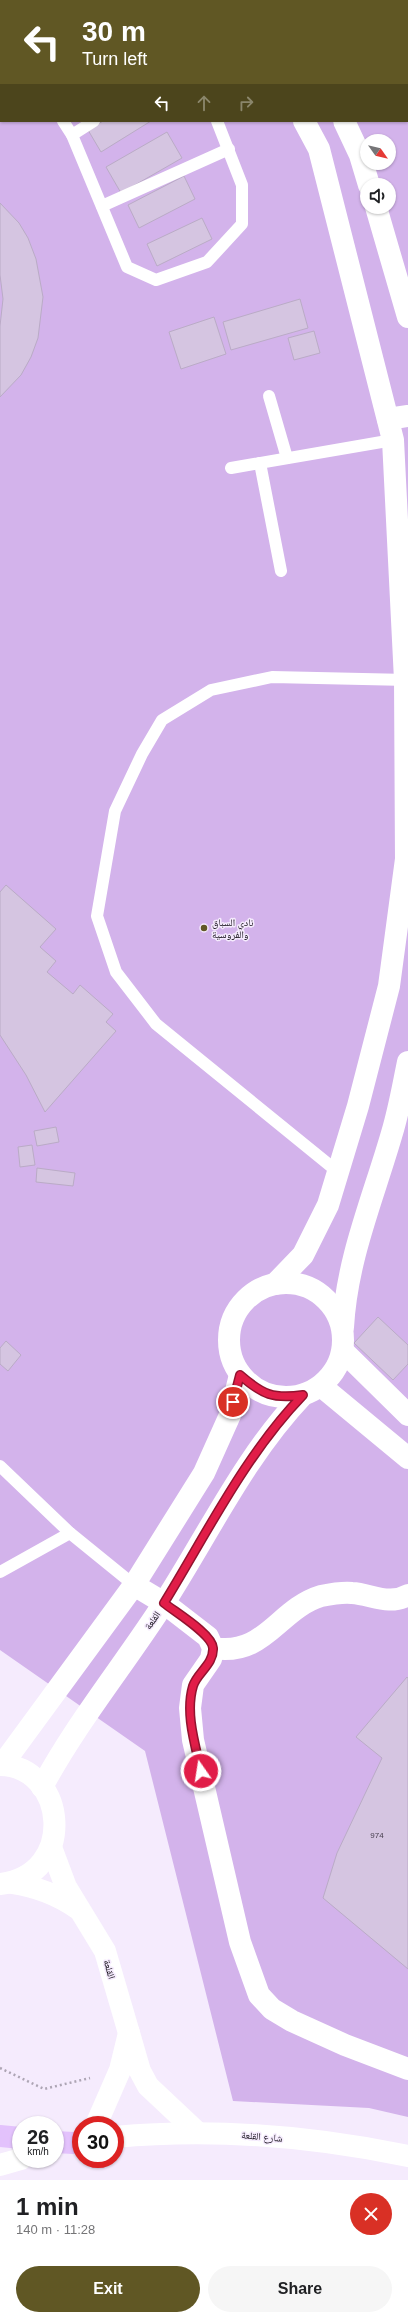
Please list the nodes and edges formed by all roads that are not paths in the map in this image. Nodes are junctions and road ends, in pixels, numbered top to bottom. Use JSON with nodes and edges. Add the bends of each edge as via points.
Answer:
{"nodes":[{"id":1,"x":64,"y":122,"type":"edge"},
{"id":2,"x":92,"y":122,"type":"edge"},
{"id":3,"x":217,"y":122,"type":"edge"},
{"id":4,"x":305,"y":122,"type":"edge"},
{"id":5,"x":344,"y":122,"type":"edge"},
{"id":6,"x":72,"y":135,"type":"junction"},
{"id":7,"x":229,"y":149,"type":"junction"},
{"id":8,"x":367,"y":178,"type":"edge"},
{"id":9,"x":102,"y":206,"type":"junction"},
{"id":10,"x":378,"y":214,"type":"edge"},
{"id":11,"x":408,"y":317,"type":"edge"},
{"id":12,"x":269,"y":396,"type":"dead end"},
{"id":13,"x":398,"y":417,"type":"edge"},
{"id":14,"x":393,"y":440,"type":"junction"},
{"id":15,"x":287,"y":458,"type":"junction"},
{"id":16,"x":260,"y":463,"type":"junction"},
{"id":17,"x":231,"y":468,"type":"dead end"},
{"id":18,"x":281,"y":571,"type":"dead end"},
{"id":19,"x":407,"y":680,"type":"edge"},
{"id":20,"x":408,"y":1062,"type":"edge"},
{"id":21,"x":338,"y":1172,"type":"junction"},
{"id":22,"x":275,"y":1284,"type":"junction"},
{"id":23,"x":343,"y":1341,"type":"junction"},
{"id":24,"x":240,"y":1375,"type":"junction"},
{"id":25,"x":312,"y":1391,"type":"junction"},
{"id":26,"x":408,"y":1415,"type":"edge"},
{"id":27,"x":408,"y":1458,"type":"edge"},
{"id":28,"x":0,"y":1466,"type":"edge"},
{"id":29,"x":5,"y":1478,"type":"edge"},
{"id":30,"x":70,"y":1533,"type":"junction"},
{"id":31,"x":0,"y":1572,"type":"edge"},
{"id":32,"x":134,"y":1585,"type":"junction"},
{"id":33,"x":408,"y":1595,"type":"edge"},
{"id":34,"x":164,"y":1603,"type":"junction"},
{"id":35,"x":213,"y":1648,"type":"junction"},
{"id":36,"x":1,"y":1765,"type":"edge"},
{"id":37,"x":42,"y":1787,"type":"junction"},
{"id":38,"x":51,"y":1847,"type":"junction"},
{"id":39,"x":6,"y":1884,"type":"edge"},
{"id":40,"x":79,"y":1910,"type":"junction"},
{"id":41,"x":129,"y":2033,"type":"junction"},
{"id":42,"x":408,"y":2069,"type":"edge"},
{"id":43,"x":101,"y":2116,"type":"edge"},
{"id":44,"x":198,"y":2133,"type":"junction"},
{"id":45,"x":0,"y":2136,"type":"edge"},
{"id":46,"x":12,"y":2137,"type":"edge"},
{"id":47,"x":124,"y":2137,"type":"edge"},
{"id":48,"x":408,"y":2156,"type":"edge"},
{"id":49,"x":12,"y":2162,"type":"edge"},
{"id":50,"x":0,"y":2165,"type":"edge"}],
"edges":[{"from":1,"to":6,"type":"lane"},
{"from":2,"to":6,"type":"lane"},
{"from":3,"to":7,"type":"lane"},
{"from":4,"to":13,"type":"street","via":[[319,149]]},
{"from":5,"to":8,"type":"street","via":[[360,155]]},
{"from":6,"to":9,"type":"lane"},
{"from":7,"to":9,"type":"lane"},
{"from":7,"to":9,"type":"lane","via":[[242,185],[242,224],[208,262],[156,280],[127,267]]},
{"from":10,"to":11,"type":"street"},
{"from":12,"to":15,"type":"lane"},
{"from":13,"to":14,"type":"street"},
{"from":14,"to":15,"type":"lane"},
{"from":14,"to":19,"type":"street"},
{"from":15,"to":16,"type":"lane"},
{"from":16,"to":17,"type":"lane"},
{"from":16,"to":18,"type":"lane"},
{"from":19,"to":21,"type":"street","via":[[406,859],[389,986]]},
{"from":19,"to":21,"type":"lane","via":[[272,677],[211,690],[162,720],[142,754],[115,811],[97,916],[116,972],[156,1024]]},
{"from":20,"to":23,"type":"street","via":[[393,1132],[356,1243],[345,1296]]},
{"from":21,"to":22,"type":"street","via":[[328,1206],[303,1255]]},
{"from":22,"to":23,"type":"street","via":[[298,1283],[319,1292],[335,1309]]},
{"from":22,"to":24,"type":"street","via":[[253,1293],[237,1309],[229,1331],[230,1354]]},
{"from":23,"to":25,"type":"street","via":[[338,1366]]},
{"from":23,"to":26,"type":"street"},
{"from":24,"to":25,"type":"street","via":[[258,1391],[280,1398]]},
{"from":24,"to":32,"type":"street","via":[[230,1415],[204,1473]]},
{"from":25,"to":27,"type":"street"},
{"from":25,"to":34,"type":"street","name":"القلعة","via":[[278,1420]]},
{"from":28,"to":29,"type":"lane"},
{"from":29,"to":30,"type":"lane"},
{"from":30,"to":31,"type":"lane"},
{"from":30,"to":32,"type":"lane"},
{"from":32,"to":34,"type":"street"},
{"from":32,"to":36,"type":"street"},
{"from":33,"to":35,"type":"street","via":[[396,1600],[380,1600],[352,1593],[322,1596],[303,1603],[267,1635],[244,1647],[226,1650]]},
{"from":34,"to":35,"type":"street","via":[[208,1637]]},
{"from":34,"to":37,"type":"street","name":"القلعة","via":[[62,1751]]},
{"from":35,"to":42,"type":"street","via":[[211,1660],[193,1685],[190,1708],[194,1740],[240,1942],[259,1995],[272,2009],[292,2021]]},
{"from":36,"to":37,"type":"street","via":[[25,1772]]},
{"from":37,"to":38,"type":"street","via":[[52,1805],[55,1826]]},
{"from":38,"to":39,"type":"street","via":[[42,1863],[29,1875]]},
{"from":38,"to":40,"type":"street","name":"القلعة","via":[[60,1873]]},
{"from":39,"to":40,"type":"street","name":"القلعة","via":[[37,1887],[59,1896]]},
{"from":40,"to":41,"type":"street","name":"القلعة","via":[[105,1951]]},
{"from":41,"to":43,"type":"street","name":"القلعة","via":[[120,2070]]},
{"from":41,"to":44,"type":"street","name":"القلعة","via":[[140,2071],[148,2086]]},
{"from":44,"to":47,"type":"street","name":"شارع القلعة"},
{"from":44,"to":48,"type":"street","name":"شارع القلعة","via":[[241,2134],[337,2143]]},
{"from":45,"to":46,"type":"highway"},
{"from":49,"to":50,"type":"street"}]}
